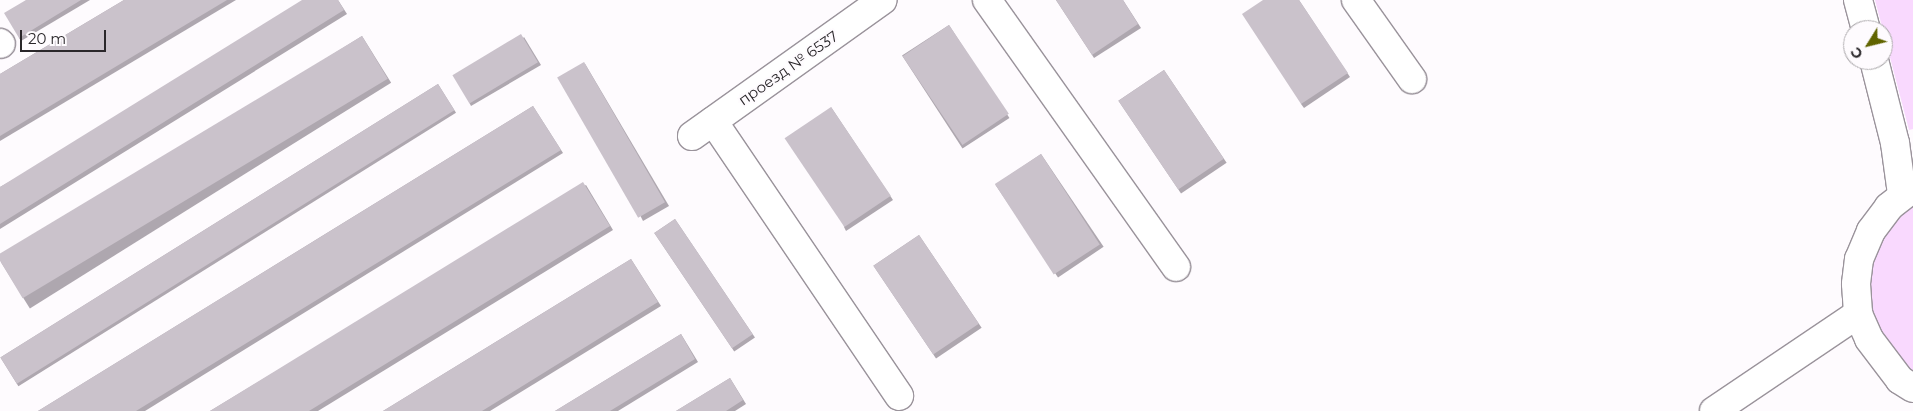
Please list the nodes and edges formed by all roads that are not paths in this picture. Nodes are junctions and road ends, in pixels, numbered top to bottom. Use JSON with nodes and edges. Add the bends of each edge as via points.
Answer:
{"nodes":[{"id":1,"x":883,"y":0,"type":"edge"},
{"id":2,"x":987,"y":0,"type":"edge"},
{"id":3,"x":1356,"y":0,"type":"edge"},
{"id":4,"x":1858,"y":0,"type":"edge"},
{"id":5,"x":1863,"y":20,"type":"edge"},
{"id":6,"x":1877,"y":70,"type":"edge"},
{"id":7,"x":1412,"y":79,"type":"dead end"},
{"id":8,"x":1907,"y":191,"type":"edge"},
{"id":9,"x":1176,"y":267,"type":"dead end"},
{"id":10,"x":1858,"y":314,"type":"junction"},
{"id":11,"x":1913,"y":388,"type":"edge"},
{"id":12,"x":899,"y":396,"type":"dead end"},
{"id":13,"x":1714,"y":411,"type":"edge"}],
"edges":[{"from":1,"to":12,"type":"street","name":"проезд № 6537","via":[[703,129]]},
{"from":2,"to":9,"type":"street"},
{"from":3,"to":7,"type":"street"},
{"from":4,"to":5,"type":"street"},
{"from":6,"to":8,"type":"street"},
{"from":8,"to":10,"type":"street","via":[[1871,231],[1859,259]]},
{"from":10,"to":11,"type":"street","via":[[1883,360]]},
{"from":10,"to":13,"type":"street"}]}
